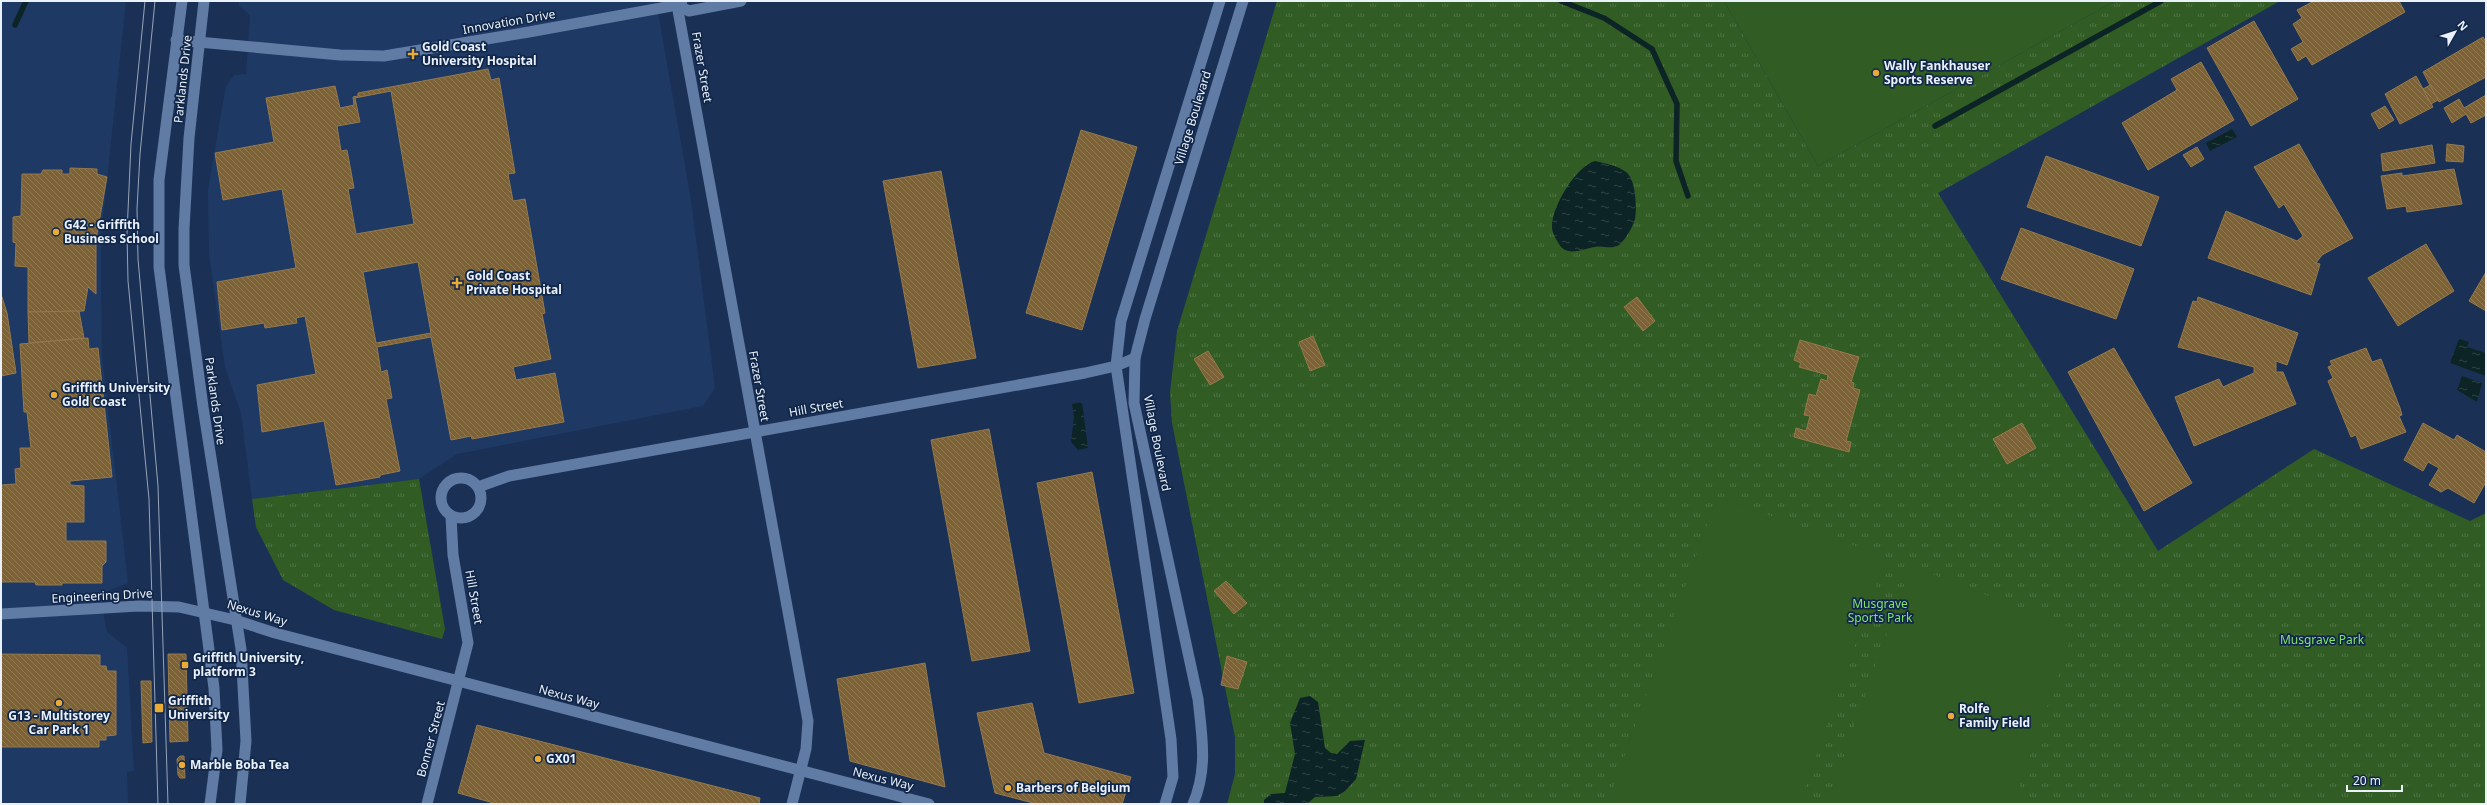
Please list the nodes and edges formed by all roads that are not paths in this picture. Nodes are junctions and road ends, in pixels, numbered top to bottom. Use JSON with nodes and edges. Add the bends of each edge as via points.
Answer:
{"nodes":[{"id":1,"x":182,"y":1,"type":"edge"},
{"id":2,"x":204,"y":1,"type":"edge"},
{"id":3,"x":741,"y":1,"type":"edge"},
{"id":4,"x":1220,"y":1,"type":"edge"},
{"id":5,"x":1243,"y":1,"type":"edge"},
{"id":6,"x":680,"y":3,"type":"edge"},
{"id":7,"x":176,"y":40,"type":"junction"},
{"id":8,"x":200,"y":42,"type":"junction"},
{"id":9,"x":1136,"y":358,"type":"junction"},
{"id":10,"x":1116,"y":366,"type":"junction"},
{"id":11,"x":754,"y":432,"type":"junction"},
{"id":12,"x":478,"y":487,"type":"junction"},
{"id":13,"x":451,"y":516,"type":"junction"},
{"id":14,"x":203,"y":611,"type":"junction"},
{"id":15,"x":1,"y":614,"type":"edge"},
{"id":16,"x":235,"y":620,"type":"junction"},
{"id":17,"x":459,"y":682,"type":"junction"},
{"id":18,"x":801,"y":771,"type":"junction"},
{"id":19,"x":210,"y":804,"type":"edge"},
{"id":20,"x":240,"y":804,"type":"edge"},
{"id":21,"x":428,"y":804,"type":"edge"},
{"id":22,"x":792,"y":804,"type":"edge"},
{"id":23,"x":929,"y":804,"type":"edge"},
{"id":24,"x":1165,"y":804,"type":"edge"},
{"id":25,"x":1193,"y":804,"type":"edge"}],
"edges":[{"from":1,"to":7,"type":"street","name":"Parklands Drive"},
{"from":2,"to":8,"type":"street","name":"Parklands Drive"},
{"from":3,"to":6,"type":"street","name":"Innovation Drive","via":[[689,11]]},
{"from":4,"to":10,"type":"street","name":"Village Boulevard","via":[[1121,321]]},
{"from":5,"to":9,"type":"street","name":"Village Boulevard","via":[[1145,319]]},
{"from":6,"to":8,"type":"street","name":"Innovation Drive","via":[[384,56],[340,55]]},
{"from":6,"to":11,"type":"street","name":"Frazer Street"},
{"from":7,"to":8,"type":"street","name":"Innovation Drive"},
{"from":7,"to":14,"type":"street","name":"Parklands Drive","via":[[159,180],[159,267]]},
{"from":8,"to":16,"type":"street","name":"Parklands Drive","via":[[189,138],[184,265]]},
{"from":9,"to":10,"type":"street","name":"Hill Street"},
{"from":9,"to":25,"type":"street","name":"Village Boulevard","via":[[1134,402],[1198,700],[1204,748],[1203,775]]},
{"from":10,"to":11,"type":"street","name":"Hill Street"},
{"from":10,"to":24,"type":"street","name":"Village Boulevard","via":[[1171,739],[1173,777]]},
{"from":11,"to":12,"type":"street","name":"Hill Street","via":[[508,476]]},
{"from":11,"to":18,"type":"street","name":"Frazer Street","via":[[808,721],[809,736]]},
{"from":12,"to":13,"type":"street","via":[[481,501],[474,514],[464,518]]},
{"from":12,"to":13,"type":"street","via":[[465,478],[446,483],[440,496],[441,506]]},
{"from":13,"to":17,"type":"street","name":"Hill Street","via":[[453,555],[468,636]]},
{"from":14,"to":15,"type":"street","name":"Engineering Drive","via":[[139,606]]},
{"from":14,"to":16,"type":"street","name":"Nexus Way"},
{"from":14,"to":19,"type":"street","name":"Parklands Drive","via":[[216,720],[217,750]]},
{"from":16,"to":17,"type":"street","name":"Nexus Way","via":[[275,634]]},
{"from":16,"to":20,"type":"street","name":"Parklands Drive","via":[[241,649],[246,741]]},
{"from":17,"to":18,"type":"street","name":"Nexus Way"},
{"from":17,"to":21,"type":"street","name":"Bonner Street"},
{"from":18,"to":22,"type":"street","name":"Frazer Street"},
{"from":18,"to":23,"type":"street","name":"Nexus Way"}]}
